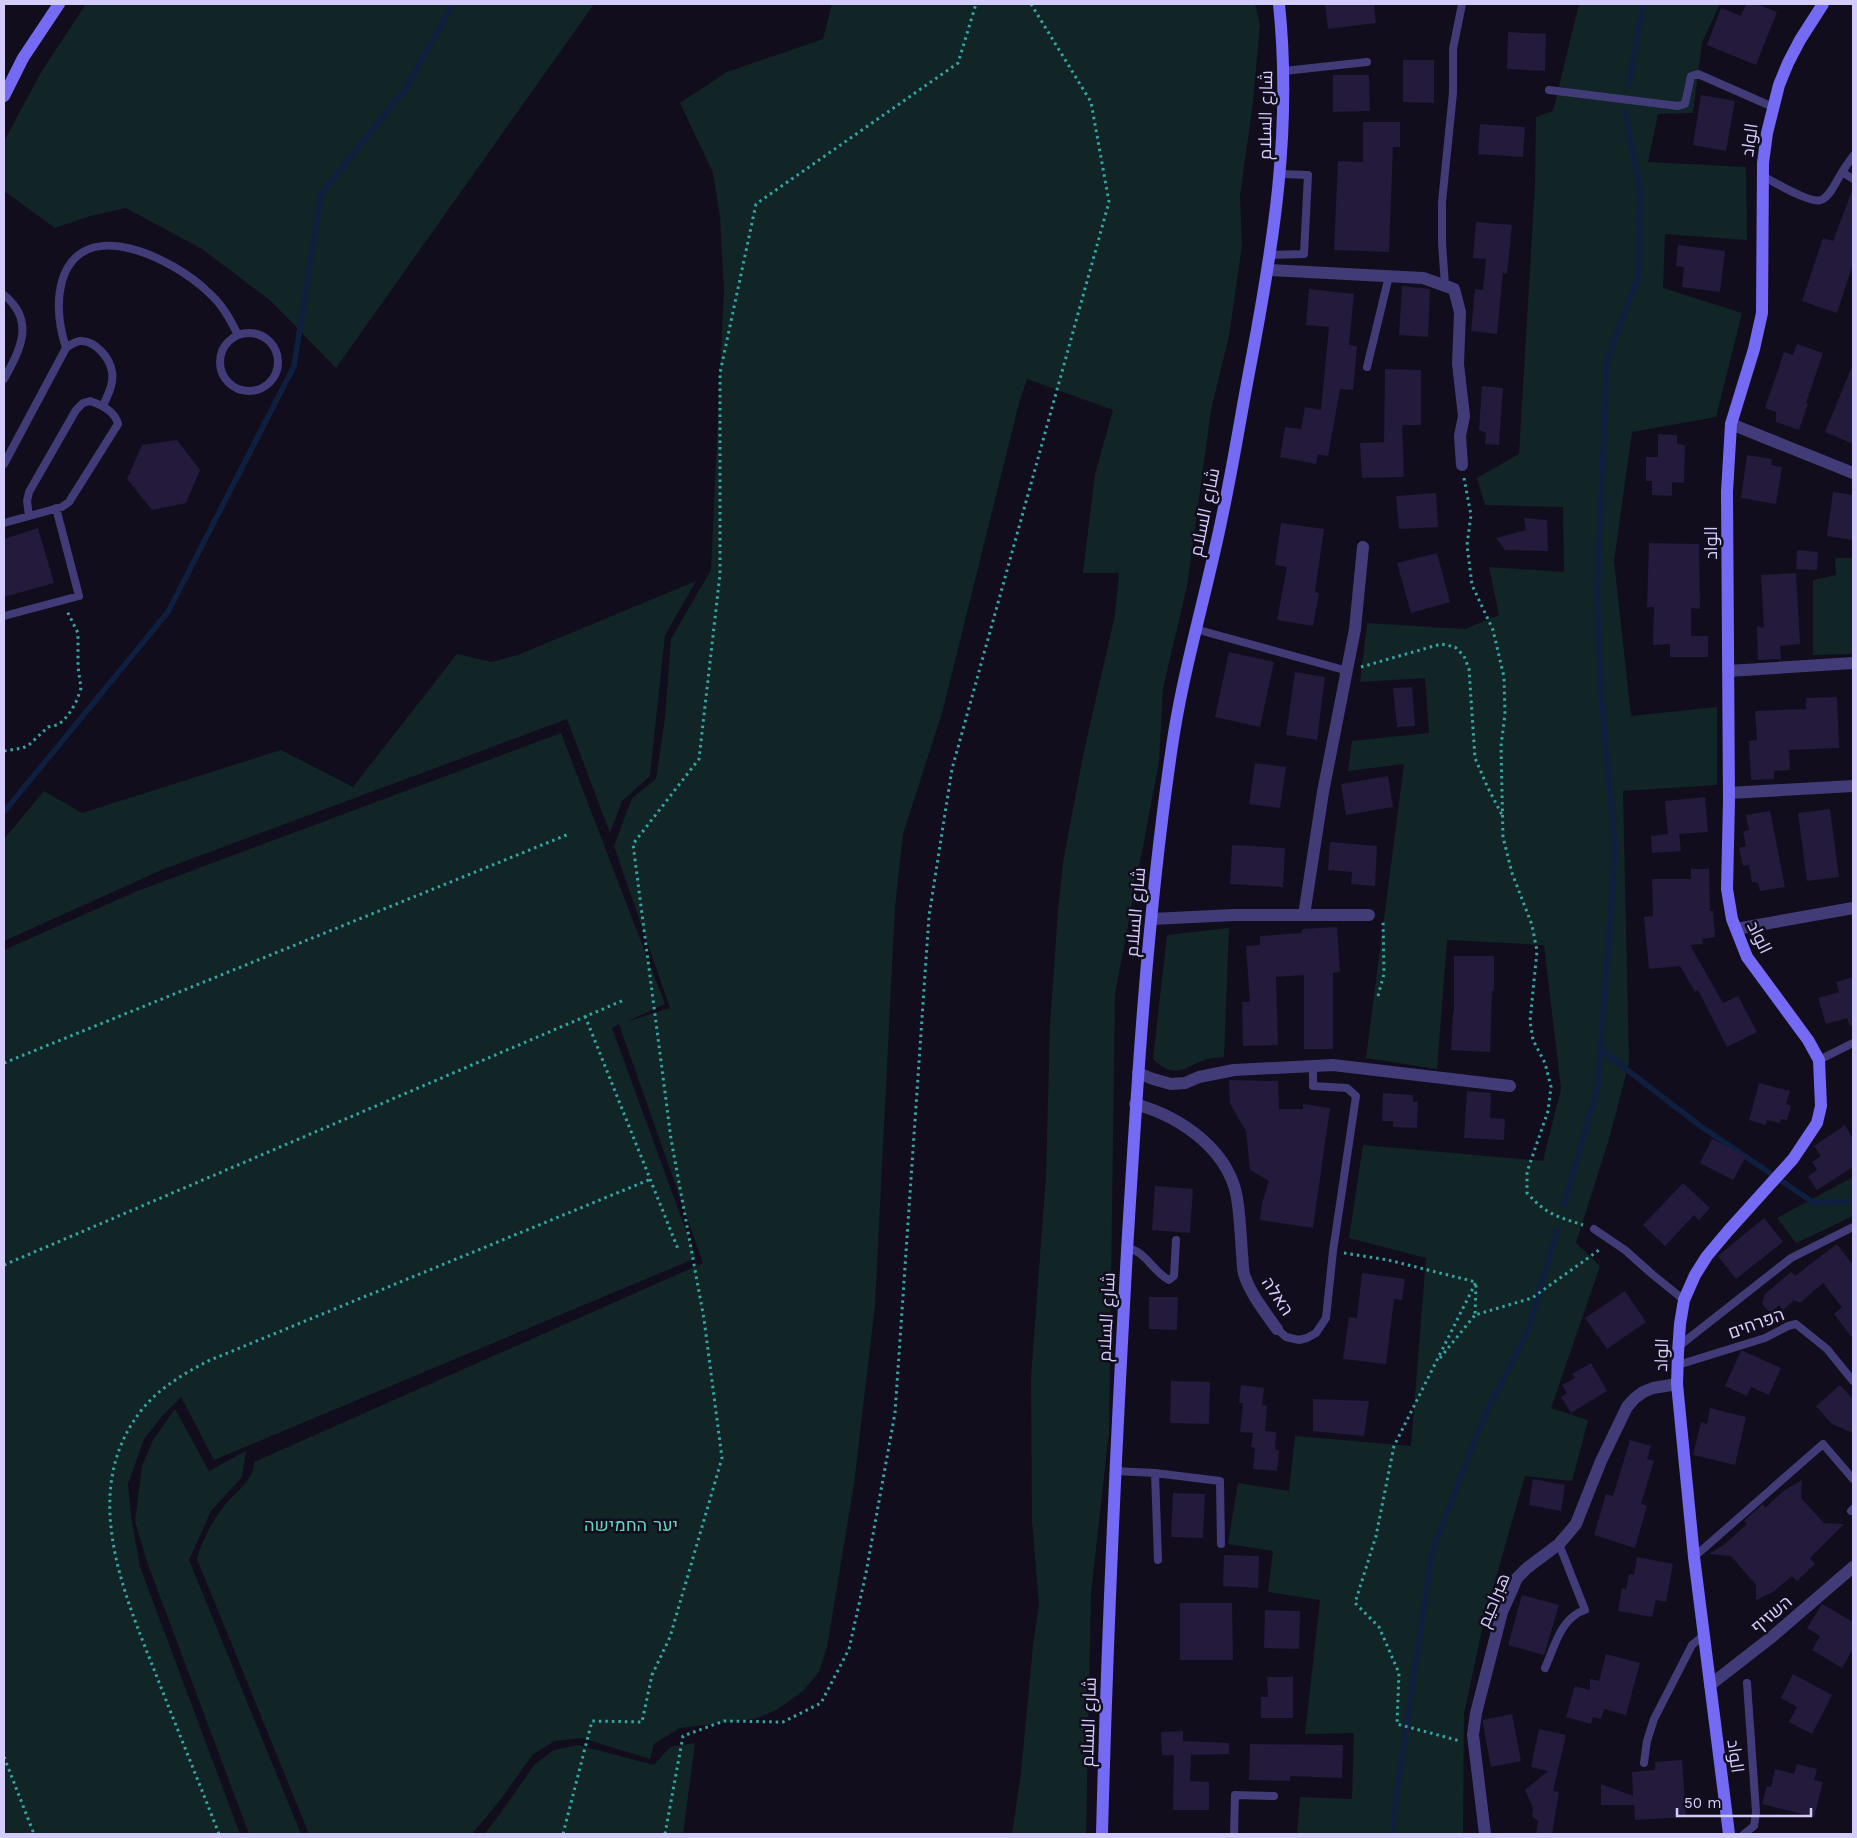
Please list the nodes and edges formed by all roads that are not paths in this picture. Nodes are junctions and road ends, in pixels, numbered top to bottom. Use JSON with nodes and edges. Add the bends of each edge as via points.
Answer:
{"nodes":[{"id":1,"x":59,"y":4,"type":"edge"},
{"id":2,"x":1279,"y":4,"type":"edge"},
{"id":3,"x":1462,"y":4,"type":"edge"},
{"id":4,"x":1823,"y":4,"type":"edge"},
{"id":5,"x":1366,"y":62,"type":"dead end"},
{"id":6,"x":1284,"y":71,"type":"junction"},
{"id":7,"x":1548,"y":90,"type":"dead end"},
{"id":8,"x":4,"y":96,"type":"edge"},
{"id":9,"x":1773,"y":107,"type":"junction"},
{"id":10,"x":1853,"y":156,"type":"edge"},
{"id":11,"x":1842,"y":172,"type":"junction"},
{"id":12,"x":1281,"y":174,"type":"junction"},
{"id":13,"x":1763,"y":176,"type":"junction"},
{"id":14,"x":1853,"y":179,"type":"edge"},
{"id":15,"x":1270,"y":255,"type":"junction"},
{"id":16,"x":1268,"y":270,"type":"junction"},
{"id":17,"x":1389,"y":276,"type":"junction"},
{"id":18,"x":1445,"y":286,"type":"junction"},
{"id":19,"x":4,"y":295,"type":"edge"},
{"id":20,"x":238,"y":335,"type":"junction"},
{"id":21,"x":66,"y":348,"type":"junction"},
{"id":22,"x":1367,"y":367,"type":"dead end"},
{"id":23,"x":4,"y":379,"type":"edge"},
{"id":24,"x":103,"y":406,"type":"junction"},
{"id":25,"x":1731,"y":424,"type":"junction"},
{"id":26,"x":4,"y":464,"type":"edge"},
{"id":27,"x":1462,"y":465,"type":"road end"},
{"id":28,"x":1853,"y":473,"type":"edge"},
{"id":29,"x":56,"y":508,"type":"junction"},
{"id":30,"x":29,"y":516,"type":"junction"},
{"id":31,"x":4,"y":524,"type":"edge"},
{"id":32,"x":1363,"y":547,"type":"dead end"},
{"id":33,"x":4,"y":616,"type":"edge"},
{"id":34,"x":1195,"y":629,"type":"junction"},
{"id":35,"x":1853,"y":663,"type":"edge"},
{"id":36,"x":1348,"y":670,"type":"junction"},
{"id":37,"x":1728,"y":671,"type":"junction"},
{"id":38,"x":1853,"y":786,"type":"edge"},
{"id":39,"x":1729,"y":793,"type":"junction"},
{"id":40,"x":1853,"y":908,"type":"edge"},
{"id":41,"x":1304,"y":915,"type":"junction"},
{"id":42,"x":1368,"y":915,"type":"road end"},
{"id":43,"x":1152,"y":919,"type":"junction"},
{"id":44,"x":1736,"y":929,"type":"junction"},
{"id":45,"x":1853,"y":1043,"type":"edge"},
{"id":46,"x":1819,"y":1060,"type":"junction"},
{"id":47,"x":1313,"y":1066,"type":"junction"},
{"id":48,"x":1138,"y":1073,"type":"junction"},
{"id":49,"x":1510,"y":1086,"type":"dead end"},
{"id":50,"x":1136,"y":1104,"type":"junction"},
{"id":51,"x":1853,"y":1227,"type":"edge"},
{"id":52,"x":1594,"y":1229,"type":"road end"},
{"id":53,"x":1176,"y":1240,"type":"dead end"},
{"id":54,"x":1127,"y":1248,"type":"junction"},
{"id":55,"x":1684,"y":1300,"type":"junction"},
{"id":56,"x":1276,"y":1329,"type":"joint"},
{"id":57,"x":1678,"y":1346,"type":"junction"},
{"id":58,"x":1678,"y":1364,"type":"junction"},
{"id":59,"x":1853,"y":1382,"type":"edge"},
{"id":60,"x":1677,"y":1384,"type":"junction"},
{"id":61,"x":1115,"y":1471,"type":"junction"},
{"id":62,"x":1155,"y":1472,"type":"junction"},
{"id":63,"x":1853,"y":1479,"type":"edge"},
{"id":64,"x":1221,"y":1544,"type":"dead end"},
{"id":65,"x":1559,"y":1544,"type":"junction"},
{"id":66,"x":1694,"y":1557,"type":"junction"},
{"id":67,"x":1158,"y":1560,"type":"dead end"},
{"id":68,"x":1853,"y":1567,"type":"edge"},
{"id":69,"x":1704,"y":1635,"type":"junction"},
{"id":70,"x":1545,"y":1668,"type":"dead end"},
{"id":71,"x":1747,"y":1683,"type":"dead end"},
{"id":72,"x":1710,"y":1685,"type":"junction"},
{"id":73,"x":1644,"y":1763,"type":"dead end"},
{"id":74,"x":1274,"y":1796,"type":"dead end"},
{"id":75,"x":1102,"y":1834,"type":"edge"},
{"id":76,"x":1234,"y":1834,"type":"edge"},
{"id":77,"x":1485,"y":1834,"type":"edge"},
{"id":78,"x":1729,"y":1834,"type":"edge"},
{"id":79,"x":1744,"y":1834,"type":"edge"}],
"edges":[{"from":1,"to":8,"type":"main road","via":[[23,58]]},
{"from":2,"to":6,"type":"main road","name":"شارع السلام"},
{"from":3,"to":18,"type":"lane","via":[[1454,49],[1442,202]]},
{"from":4,"to":9,"type":"main road","name":"الواد","via":[[1788,63]]},
{"from":5,"to":6,"type":"lane"},
{"from":6,"to":12,"type":"main road","name":"شارع السلام"},
{"from":7,"to":9,"type":"lane","via":[[1678,106],[1685,104],[1691,76],[1698,74]]},
{"from":9,"to":13,"type":"main road","name":"الواد","via":[[1766,133]]},
{"from":10,"to":11,"type":"lane"},
{"from":11,"to":13,"type":"lane","via":[[1821,200],[1812,200]]},
{"from":11,"to":14,"type":"lane"},
{"from":12,"to":15,"type":"main road","name":"شارع السلام"},
{"from":12,"to":15,"type":"lane","via":[[1308,175],[1304,254]]},
{"from":13,"to":25,"type":"main road","name":"الواد","via":[[1762,313]]},
{"from":15,"to":16,"type":"main road","name":"شارع السلام"},
{"from":16,"to":17,"type":"street"},
{"from":16,"to":34,"type":"main road","name":"شارع السلام","via":[[1222,517]]},
{"from":17,"to":18,"type":"street","via":[[1423,278]]},
{"from":17,"to":22,"type":"lane"},
{"from":18,"to":27,"type":"street","via":[[1454,289],[1460,312],[1458,364],[1464,416],[1460,436]]},
{"from":19,"to":23,"type":"lane","via":[[20,316],[23,334],[18,353]]},
{"from":20,"to":20,"type":"lane","via":[[260,336],[268,340],[276,352],[276,374],[271,382],[251,392],[230,384],[222,373],[222,351]]},
{"from":20,"to":21,"type":"lane","via":[[217,301],[185,273],[145,253],[110,245],[81,253],[64,274],[59,318]]},
{"from":21,"to":24,"type":"lane","via":[[82,341],[102,351],[109,360],[112,385]]},
{"from":21,"to":26,"type":"lane"},
{"from":24,"to":29,"type":"lane","via":[[118,424],[73,497]]},
{"from":24,"to":30,"type":"lane","via":[[90,401],[76,410],[29,492]]},
{"from":25,"to":28,"type":"street"},
{"from":25,"to":37,"type":"main road","name":"الواد","via":[[1727,492]]},
{"from":29,"to":30,"type":"lane"},
{"from":29,"to":33,"type":"lane","via":[[79,596]]},
{"from":30,"to":31,"type":"lane"},
{"from":32,"to":36,"type":"street"},
{"from":34,"to":36,"type":"lane"},
{"from":34,"to":43,"type":"main road","name":"شارع السلام","via":[[1172,745]]},
{"from":35,"to":37,"type":"street"},
{"from":36,"to":41,"type":"street","via":[[1322,792]]},
{"from":37,"to":39,"type":"main road","name":"الواد"},
{"from":38,"to":39,"type":"street"},
{"from":39,"to":44,"type":"main road","name":"الواد","via":[[1727,889]]},
{"from":40,"to":44,"type":"street"},
{"from":41,"to":42,"type":"street"},
{"from":41,"to":43,"type":"street"},
{"from":43,"to":48,"type":"main road","name":"شارع السلام"},
{"from":44,"to":46,"type":"main road","name":"الواد","via":[[1747,957]]},
{"from":45,"to":46,"type":"lane"},
{"from":46,"to":55,"type":"main road","name":"الواد","via":[[1821,1106],[1817,1124],[1793,1159],[1707,1256]]},
{"from":47,"to":48,"type":"street","via":[[1234,1070],[1171,1084]]},
{"from":47,"to":49,"type":"street"},
{"from":47,"to":56,"type":"lane","name":"האלה","via":[[1313,1086],[1347,1088],[1356,1096],[1326,1318],[1316,1333],[1299,1340],[1286,1337]]},
{"from":48,"to":50,"type":"main road","name":"شارع السلام"},
{"from":50,"to":54,"type":"main road","name":"شارع السلام"},
{"from":50,"to":56,"type":"street","name":"האלה","via":[[1174,1120],[1209,1145],[1224,1164],[1238,1201],[1244,1275],[1255,1299]]},
{"from":51,"to":57,"type":"lane","via":[[1791,1258]]},
{"from":52,"to":55,"type":"lane","via":[[1625,1250]]},
{"from":53,"to":54,"type":"lane","via":[[1174,1276],[1169,1280],[1140,1252]]},
{"from":54,"to":61,"type":"main road","name":"شارع السلام"},
{"from":55,"to":57,"type":"main road","name":"الواد"},
{"from":57,"to":58,"type":"main road","name":"الواد"},
{"from":58,"to":59,"type":"lane","name":"הפרחים","via":[[1765,1338],[1796,1324],[1827,1349]]},
{"from":58,"to":60,"type":"main road","name":"الواد"},
{"from":60,"to":65,"type":"street","name":"هبراحيم","via":[[1653,1388],[1634,1399],[1601,1461],[1576,1524]]},
{"from":60,"to":66,"type":"main road","name":"الواد"},
{"from":61,"to":62,"type":"lane"},
{"from":61,"to":75,"type":"main road","name":"شارع السلام"},
{"from":62,"to":64,"type":"lane","via":[[1220,1481]]},
{"from":62,"to":67,"type":"lane"},
{"from":63,"to":66,"type":"lane","via":[[1823,1444]]},
{"from":65,"to":70,"type":"lane","via":[[1585,1610],[1570,1618]]},
{"from":65,"to":77,"type":"street","name":"هبراحيم","via":[[1517,1578],[1502,1612],[1479,1695],[1474,1744]]},
{"from":66,"to":69,"type":"main road","name":"الواد"},
{"from":68,"to":72,"type":"street","name":"השזיף"},
{"from":69,"to":72,"type":"main road","name":"الواد"},
{"from":69,"to":73,"type":"lane","via":[[1692,1645],[1654,1719]]},
{"from":71,"to":79,"type":"lane","via":[[1756,1812],[1754,1826]]},
{"from":72,"to":78,"type":"main road","name":"الواد"},
{"from":74,"to":76,"type":"lane","via":[[1235,1795]]}]}
